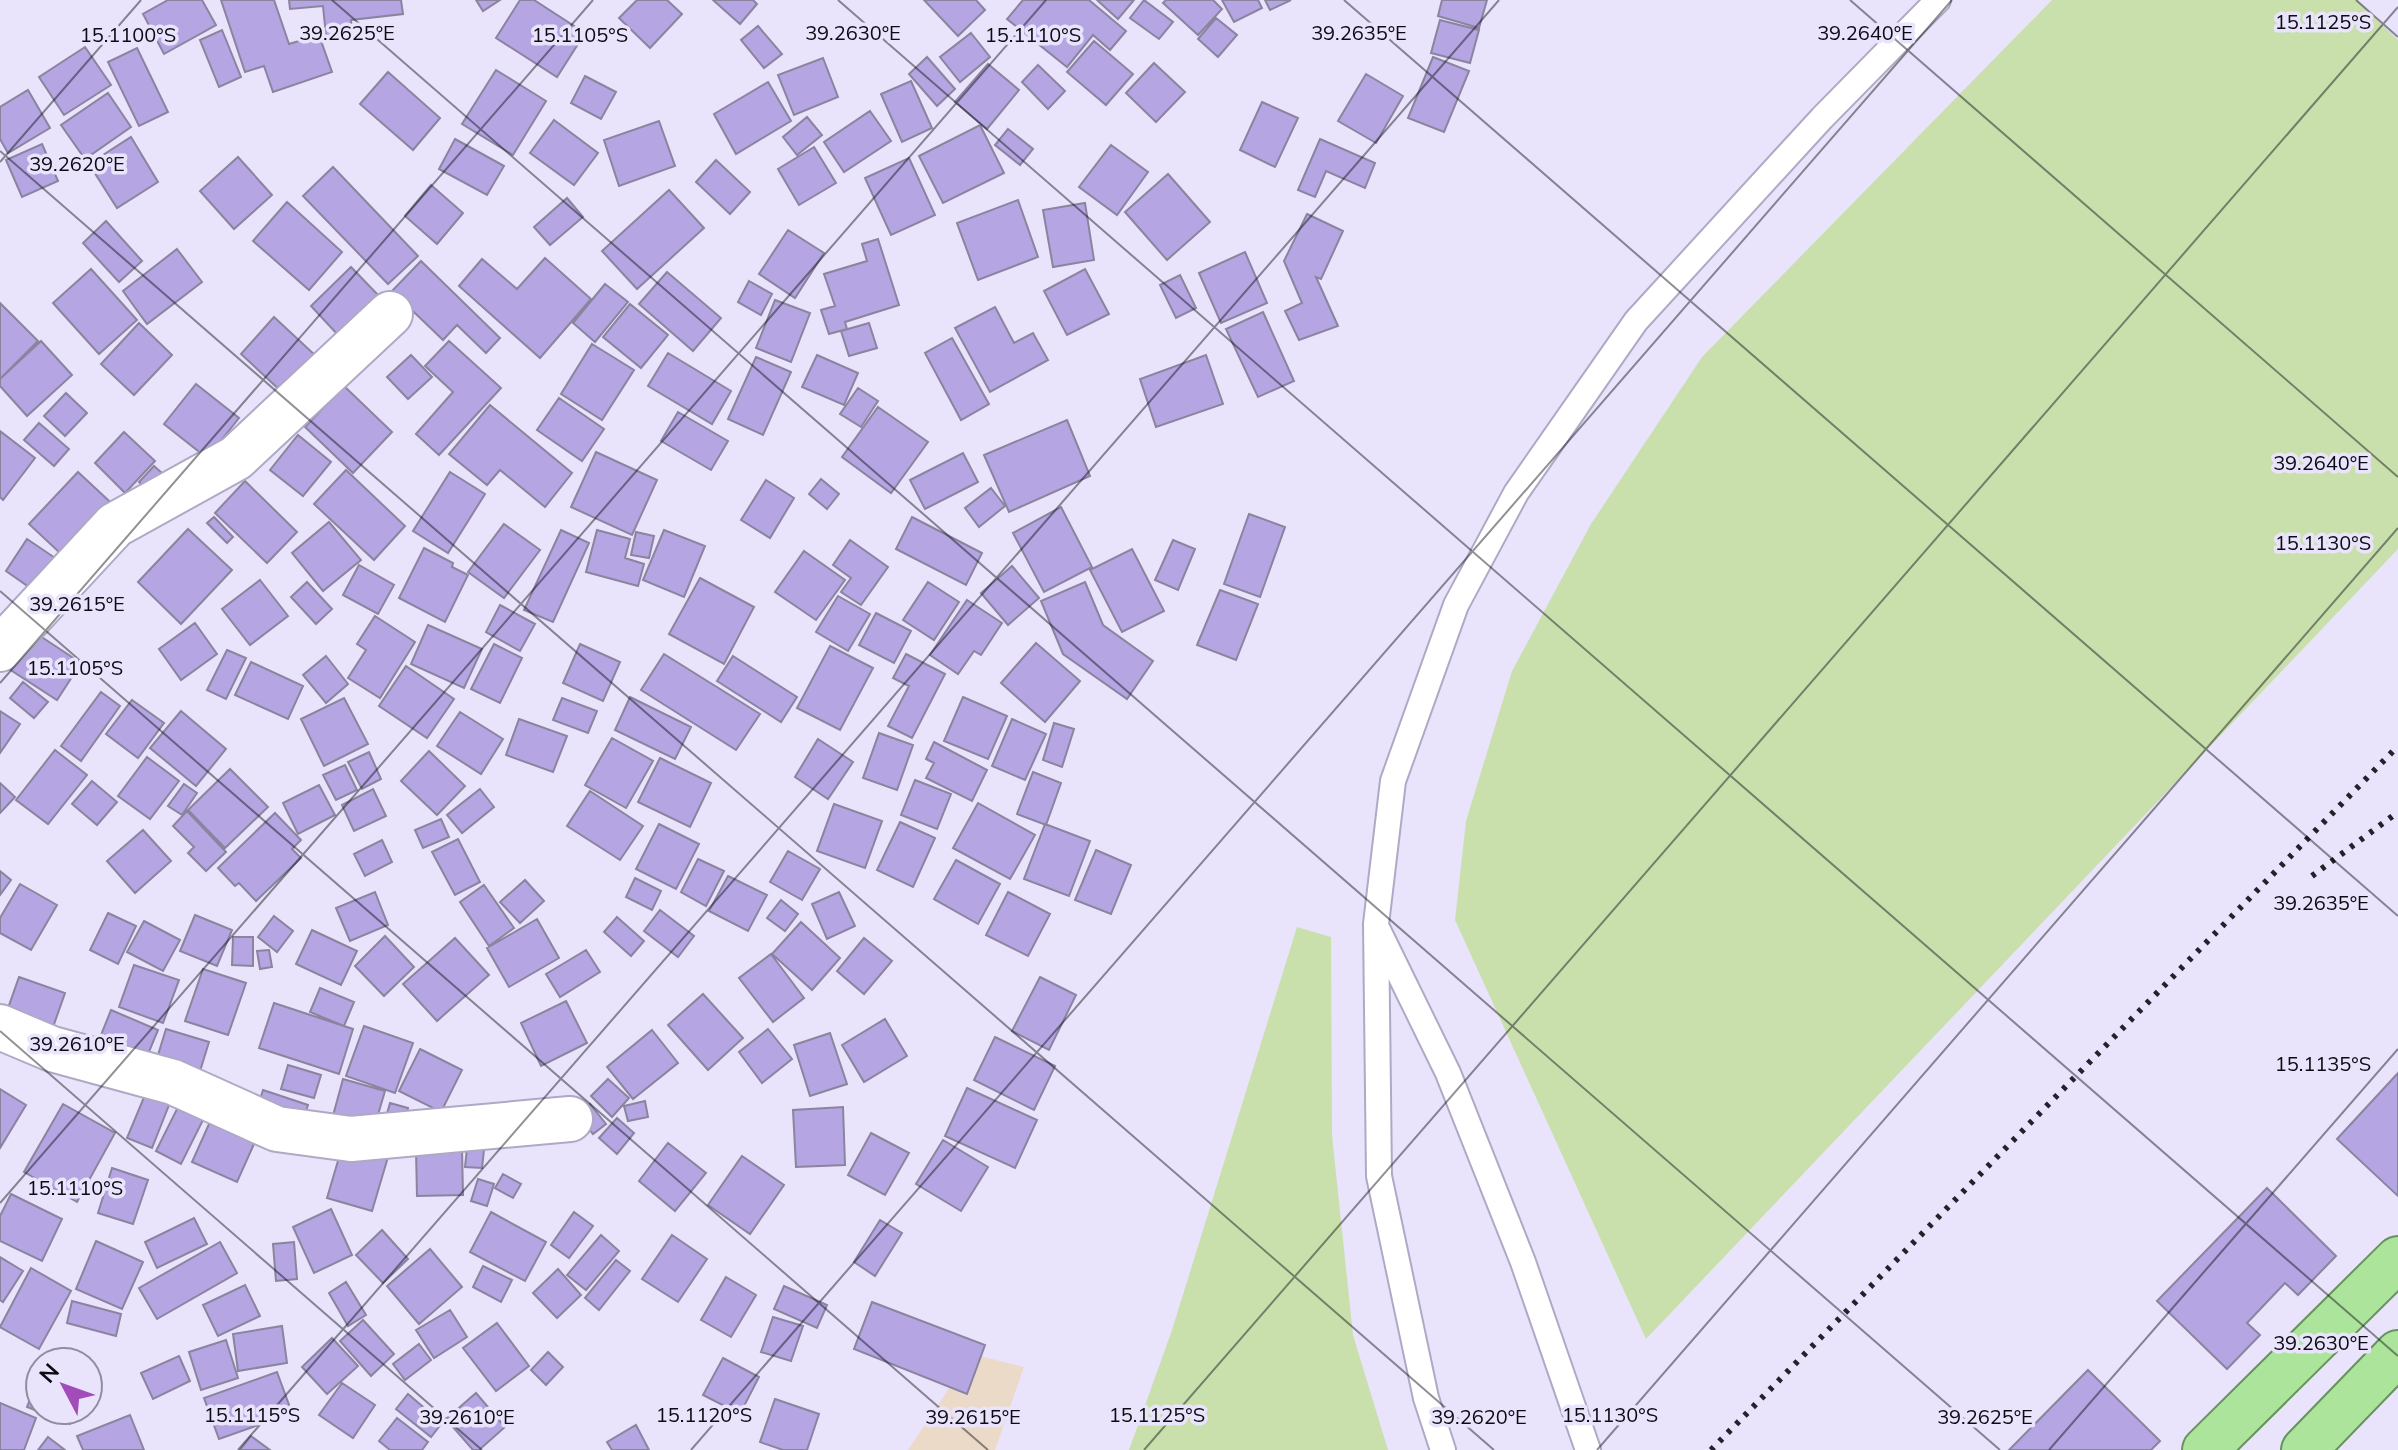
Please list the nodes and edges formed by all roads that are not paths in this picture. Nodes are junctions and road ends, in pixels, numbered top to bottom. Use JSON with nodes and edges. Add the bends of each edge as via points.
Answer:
{"nodes":[{"id":1,"x":1938,"y":0,"type":"edge"},
{"id":2,"x":390,"y":314,"type":"dead end"},
{"id":3,"x":0,"y":649,"type":"edge"},
{"id":4,"x":1376,"y":924,"type":"junction"},
{"id":5,"x":0,"y":1027,"type":"edge"},
{"id":6,"x":570,"y":1119,"type":"dead end"},
{"id":7,"x":2398,"y":1259,"type":"edge"},
{"id":8,"x":2398,"y":1353,"type":"edge"},
{"id":9,"x":1443,"y":1450,"type":"edge"},
{"id":10,"x":1588,"y":1450,"type":"edge"},
{"id":11,"x":2205,"y":1450,"type":"edge"},
{"id":12,"x":2304,"y":1450,"type":"edge"}],
"edges":[{"from":1,"to":4,"type":"lane","via":[[1636,321],[1516,493],[1456,605],[1393,781]]},
{"from":2,"to":3,"type":"street","via":[[236,458],[115,525]]},
{"from":4,"to":9,"type":"lane","via":[[1379,1176],[1426,1398]]},
{"from":4,"to":10,"type":"lane","via":[[1448,1073],[1523,1262]]},
{"from":5,"to":6,"type":"street","via":[[52,1049],[173,1082],[277,1129],[351,1139]]},
{"from":7,"to":11,"type":"highway"},
{"from":8,"to":12,"type":"highway"}]}
